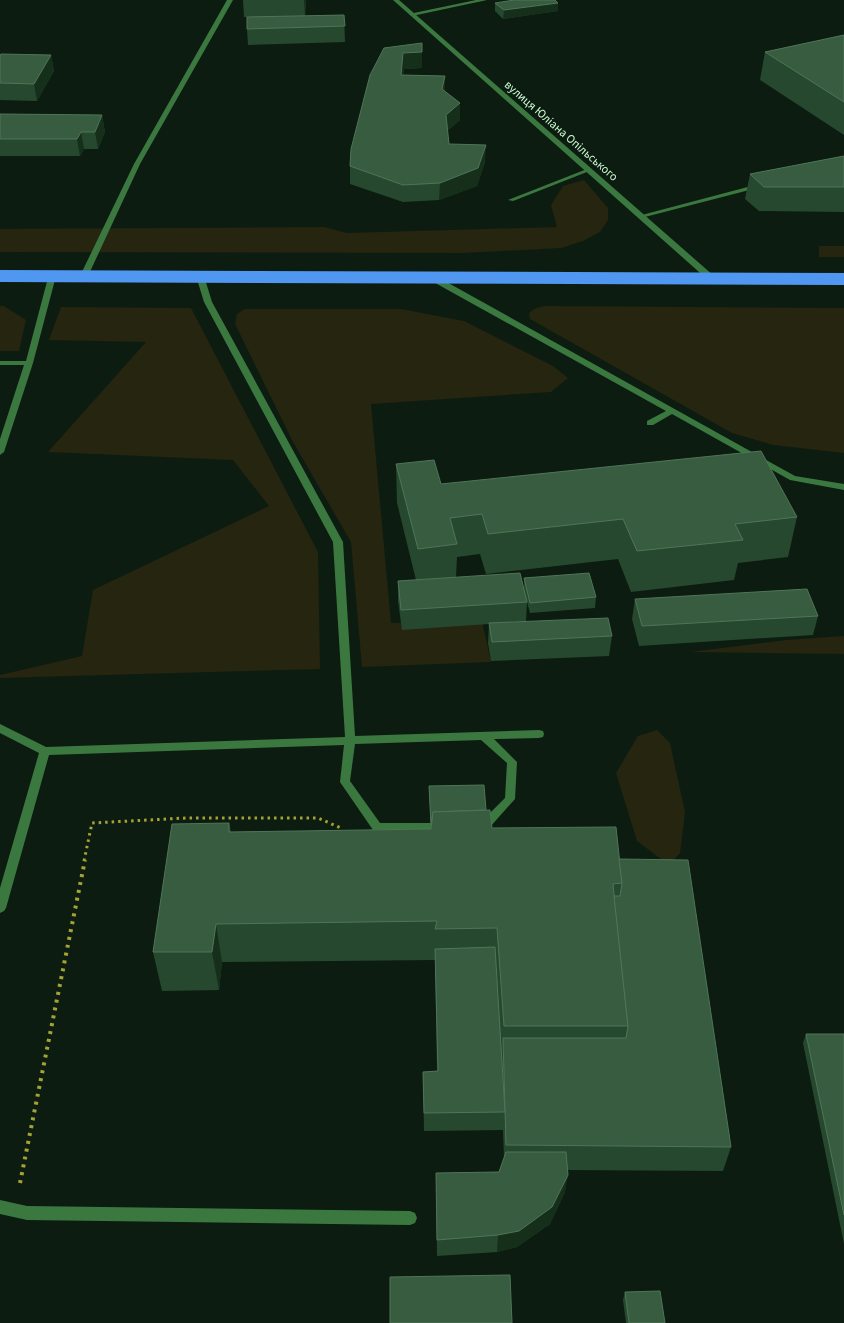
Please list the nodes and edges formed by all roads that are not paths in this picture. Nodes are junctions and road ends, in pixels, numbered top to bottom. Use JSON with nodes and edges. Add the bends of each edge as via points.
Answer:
{"nodes":[{"id":1,"x":230,"y":0,"type":"edge"},
{"id":2,"x":396,"y":0,"type":"edge"},
{"id":3,"x":484,"y":0,"type":"edge"},
{"id":4,"x":412,"y":14,"type":"junction"},
{"id":5,"x":589,"y":170,"type":"junction"},
{"id":6,"x":769,"y":184,"type":"edge"},
{"id":7,"x":511,"y":200,"type":"dead end"},
{"id":8,"x":641,"y":216,"type":"junction"},
{"id":9,"x":0,"y":276,"type":"edge"},
{"id":10,"x":52,"y":276,"type":"junction"},
{"id":11,"x":84,"y":276,"type":"junction"},
{"id":12,"x":200,"y":276,"type":"junction"},
{"id":13,"x":430,"y":276,"type":"junction"},
{"id":14,"x":712,"y":278,"type":"junction"},
{"id":15,"x":844,"y":279,"type":"edge"},
{"id":16,"x":0,"y":363,"type":"edge"},
{"id":17,"x":29,"y":364,"type":"junction"},
{"id":18,"x":671,"y":410,"type":"junction"},
{"id":19,"x":650,"y":423,"type":"dead end"},
{"id":20,"x":4,"y":428,"type":"edge"},
{"id":21,"x":0,"y":452,"type":"edge"},
{"id":22,"x":844,"y":487,"type":"edge"},
{"id":23,"x":0,"y":728,"type":"edge"},
{"id":24,"x":538,"y":734,"type":"dead end"},
{"id":25,"x":483,"y":736,"type":"junction"},
{"id":26,"x":350,"y":740,"type":"junction"},
{"id":27,"x":45,"y":751,"type":"junction"},
{"id":28,"x":486,"y":824,"type":"edge"},
{"id":29,"x":431,"y":827,"type":"edge"},
{"id":30,"x":0,"y":908,"type":"edge"},
{"id":31,"x":0,"y":1207,"type":"edge"},
{"id":32,"x":410,"y":1218,"type":"dead end"}],
"edges":[{"from":1,"to":11,"type":"street","via":[[137,164]]},
{"from":2,"to":4,"type":"street","name":"вулиця Юліана Опільського"},
{"from":3,"to":4,"type":"street"},
{"from":4,"to":5,"type":"street","name":"вулиця Юліана Опільського"},
{"from":5,"to":7,"type":"street"},
{"from":5,"to":8,"type":"street","name":"вулиця Юліана Опільського"},
{"from":6,"to":8,"type":"street"},
{"from":8,"to":14,"type":"street","name":"вулиця Юліана Опільського"},
{"from":9,"to":10,"type":"highway"},
{"from":10,"to":11,"type":"highway"},
{"from":10,"to":17,"type":"street"},
{"from":11,"to":12,"type":"highway"},
{"from":12,"to":13,"type":"highway"},
{"from":12,"to":26,"type":"street","via":[[208,302],[338,542]]},
{"from":13,"to":14,"type":"highway"},
{"from":13,"to":18,"type":"street"},
{"from":14,"to":15,"type":"highway"},
{"from":16,"to":17,"type":"street"},
{"from":17,"to":20,"type":"street"},
{"from":18,"to":19,"type":"street"},
{"from":18,"to":22,"type":"street","via":[[794,478]]},
{"from":20,"to":21,"type":"street"},
{"from":23,"to":27,"type":"street"},
{"from":24,"to":25,"type":"street"},
{"from":25,"to":26,"type":"street"},
{"from":25,"to":28,"type":"street","via":[[512,762],[510,799]]},
{"from":26,"to":27,"type":"street"},
{"from":26,"to":29,"type":"street","via":[[345,782],[377,827]]},
{"from":27,"to":30,"type":"street"},
{"from":31,"to":32,"type":"street","via":[[27,1213]]}]}
